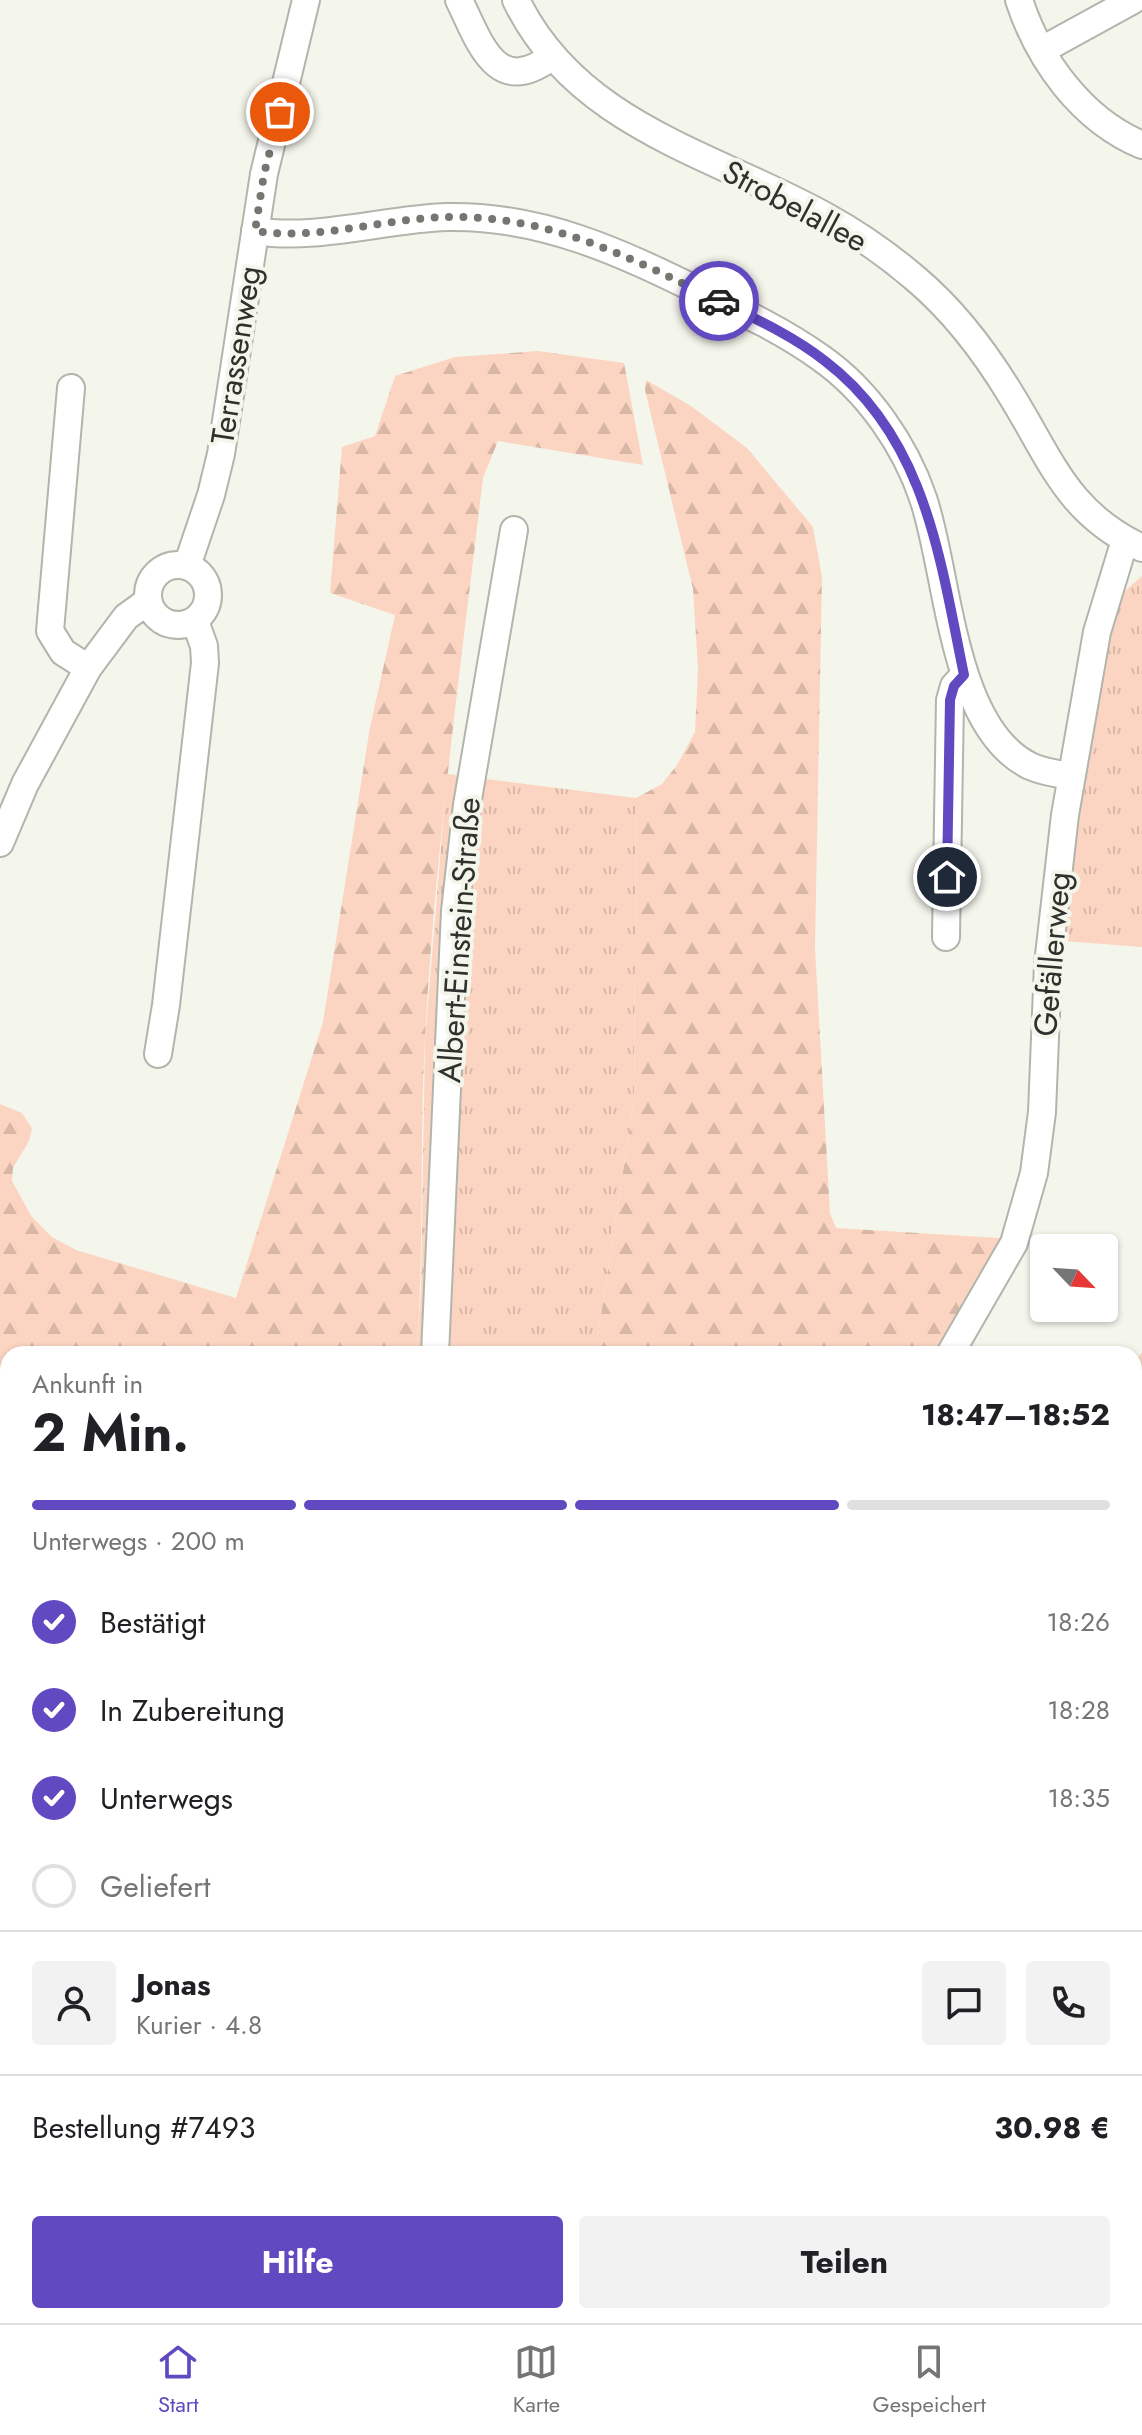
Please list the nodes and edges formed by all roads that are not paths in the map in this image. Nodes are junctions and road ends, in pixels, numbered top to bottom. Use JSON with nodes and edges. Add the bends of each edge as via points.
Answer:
{"nodes":[{"id":1,"x":306,"y":0,"type":"edge"},
{"id":2,"x":459,"y":0,"type":"edge"},
{"id":3,"x":516,"y":0,"type":"edge"},
{"id":4,"x":1019,"y":0,"type":"edge"},
{"id":5,"x":1133,"y":0,"type":"edge"},
{"id":6,"x":1042,"y":50,"type":"junction"},
{"id":7,"x":551,"y":57,"type":"junction"},
{"id":8,"x":1142,"y":145,"type":"edge"},
{"id":9,"x":255,"y":231,"type":"junction"},
{"id":10,"x":71,"y":388,"type":"dead end"},
{"id":11,"x":514,"y":530,"type":"dead end"},
{"id":12,"x":1134,"y":544,"type":"edge"},
{"id":13,"x":187,"y":566,"type":"junction"},
{"id":14,"x":148,"y":601,"type":"junction"},
{"id":15,"x":195,"y":621,"type":"junction"},
{"id":16,"x":88,"y":668,"type":"junction"},
{"id":17,"x":964,"y":675,"type":"junction"},
{"id":18,"x":1071,"y":776,"type":"junction"},
{"id":19,"x":0,"y":843,"type":"edge"},
{"id":20,"x":946,"y":937,"type":"dead end"},
{"id":21,"x":158,"y":1054,"type":"dead end"},
{"id":22,"x":435,"y":1346,"type":"edge"},
{"id":23,"x":955,"y":1346,"type":"edge"}],
"edges":[{"from":1,"to":9,"type":"street","name":"Terrassenweg"},
{"from":2,"to":7,"type":"street","via":[[481,44],[505,69],[519,74]]},
{"from":3,"to":7,"type":"street","name":"Strobelallee"},
{"from":4,"to":6,"type":"street"},
{"from":5,"to":6,"type":"street"},
{"from":6,"to":8,"type":"street","via":[[1059,78],[1096,118]]},
{"from":7,"to":12,"type":"street","name":"Strobelallee","via":[[614,109],[689,152],[825,216],[916,279],[984,353],[1076,501]]},
{"from":9,"to":13,"type":"street","name":"Terrassenweg","via":[[221,454]]},
{"from":9,"to":17,"type":"street","via":[[309,232],[448,217],[538,225],[673,278],[786,334],[852,384],[910,468],[933,531]]},
{"from":10,"to":16,"type":"street","via":[[50,631],[63,652]]},
{"from":11,"to":22,"type":"street","name":"Albert-Einstein-Straße","via":[[467,805],[455,911]]},
{"from":12,"to":18,"type":"street","name":"Gefällerweg","via":[[1097,632]]},
{"from":13,"to":14,"type":"street","via":[[175,565],[154,577]]},
{"from":13,"to":15,"type":"street","via":[[207,584],[209,598]]},
{"from":14,"to":15,"type":"street","via":[[161,621],[183,626]]},
{"from":14,"to":16,"type":"street","via":[[126,617]]},
{"from":15,"to":21,"type":"street","via":[[205,663]]},
{"from":16,"to":19,"type":"street","via":[[44,746]]},
{"from":17,"to":18,"type":"street","via":[[982,715],[1012,753],[1029,765]]},
{"from":17,"to":20,"type":"street","via":[[950,700]]},
{"from":18,"to":23,"type":"street","name":"Gefällerweg","via":[[1051,935],[1034,1173],[1014,1243]]}]}
